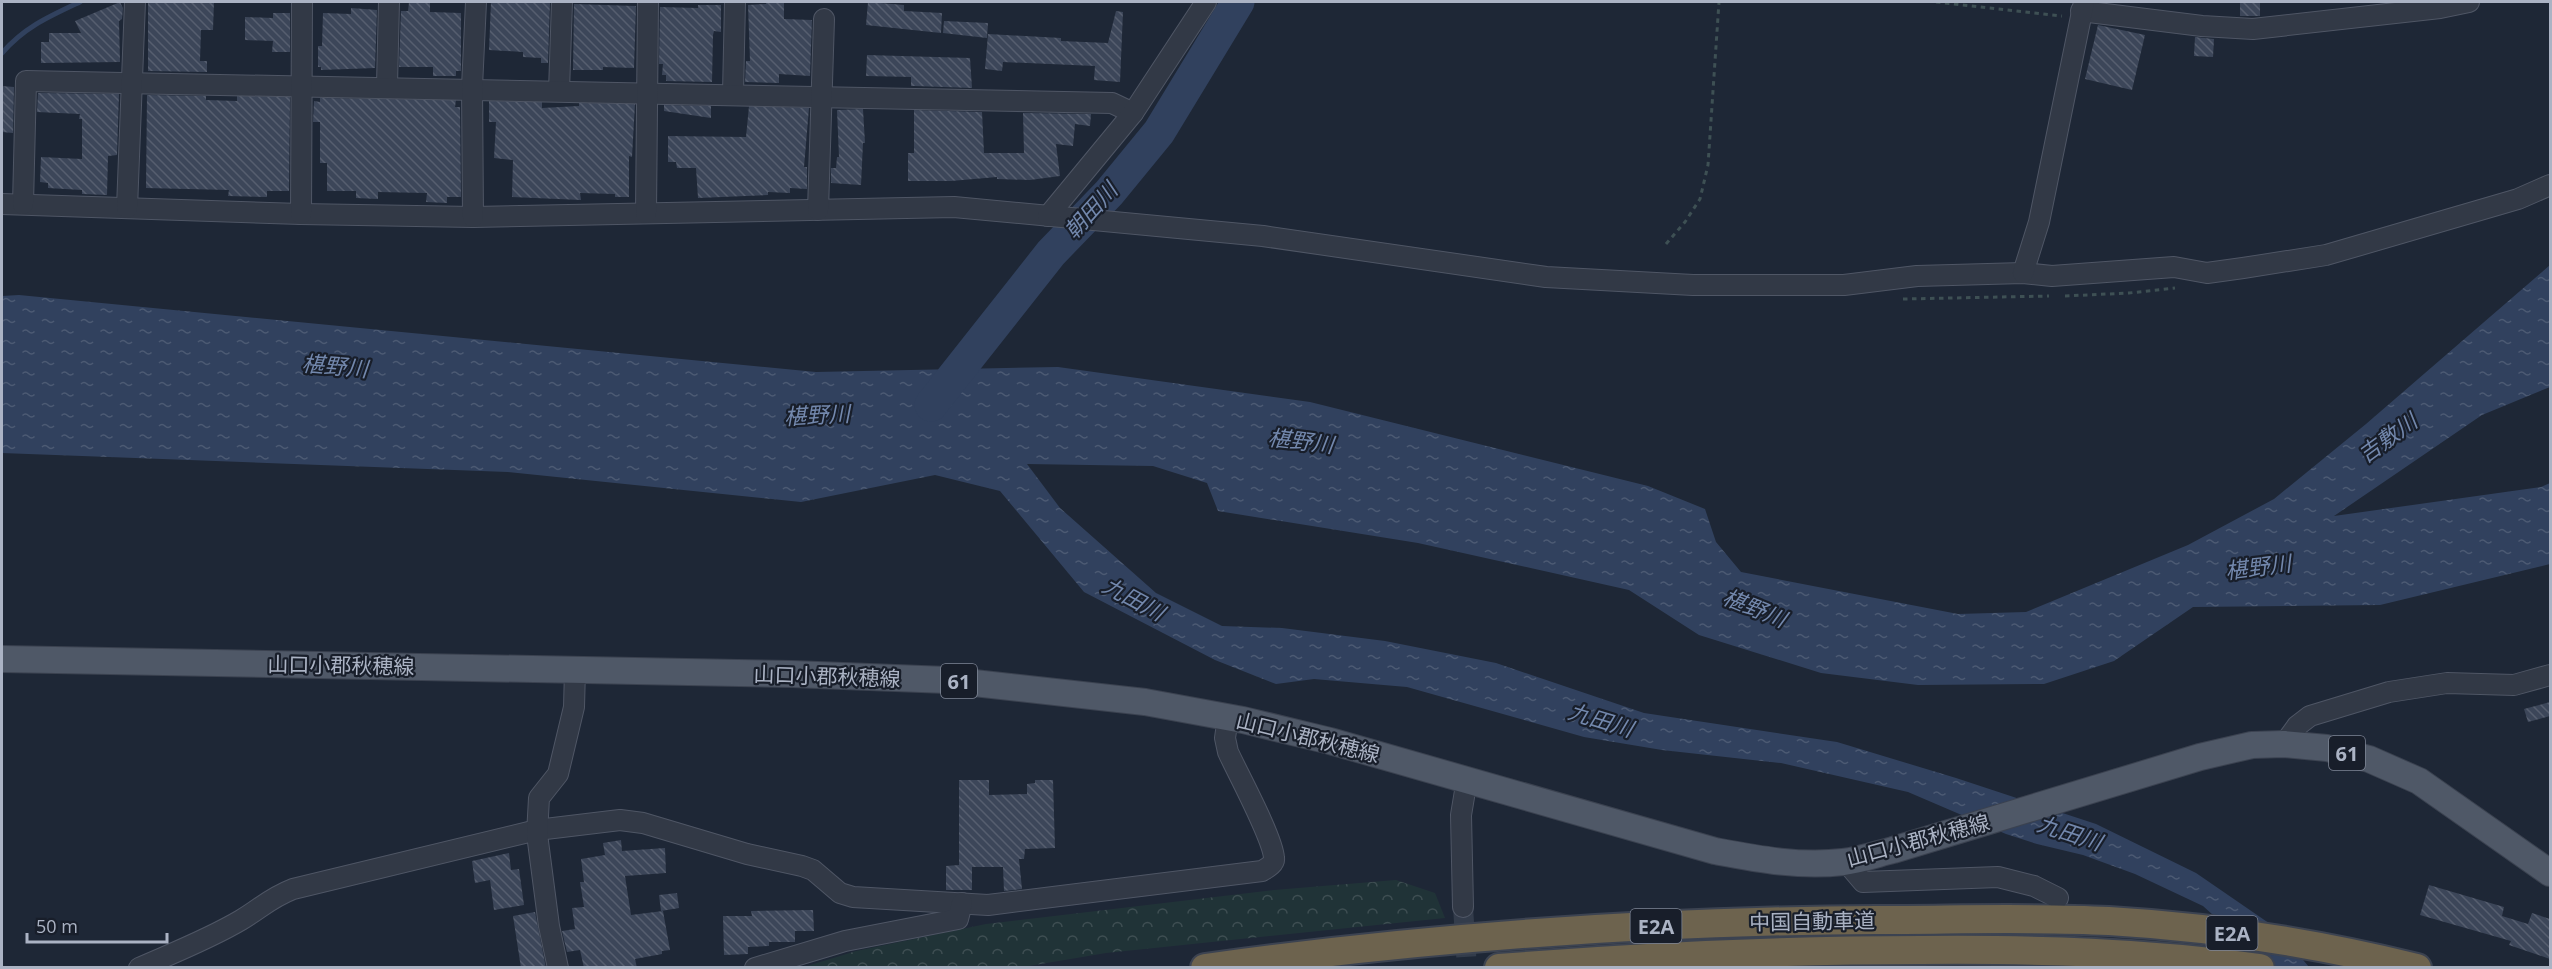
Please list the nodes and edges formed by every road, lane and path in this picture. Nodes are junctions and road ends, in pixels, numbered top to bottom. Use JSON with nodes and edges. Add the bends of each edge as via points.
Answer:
{"nodes":[{"id":1,"x":135,"y":2,"type":"edge"},
{"id":2,"x":302,"y":2,"type":"edge"},
{"id":3,"x":389,"y":2,"type":"edge"},
{"id":4,"x":476,"y":2,"type":"edge"},
{"id":5,"x":562,"y":2,"type":"edge"},
{"id":6,"x":648,"y":2,"type":"edge"},
{"id":7,"x":735,"y":2,"type":"edge"},
{"id":8,"x":1206,"y":2,"type":"edge"},
{"id":9,"x":1719,"y":2,"type":"edge"},
{"id":10,"x":1936,"y":2,"type":"edge"},
{"id":11,"x":2469,"y":2,"type":"edge"},
{"id":12,"x":2082,"y":10,"type":"edge"},
{"id":13,"x":824,"y":19,"type":"dead end"},
{"id":14,"x":133,"y":82,"type":"junction"},
{"id":15,"x":301,"y":84,"type":"junction"},
{"id":16,"x":387,"y":86,"type":"junction"},
{"id":17,"x":472,"y":87,"type":"junction"},
{"id":18,"x":559,"y":91,"type":"junction"},
{"id":19,"x":647,"y":91,"type":"junction"},
{"id":20,"x":733,"y":93,"type":"junction"},
{"id":21,"x":822,"y":96,"type":"junction"},
{"id":22,"x":1133,"y":113,"type":"junction"},
{"id":23,"x":2550,"y":185,"type":"edge"},
{"id":24,"x":2,"y":204,"type":"edge"},
{"id":25,"x":23,"y":204,"type":"junction"},
{"id":26,"x":127,"y":208,"type":"junction"},
{"id":27,"x":818,"y":210,"type":"junction"},
{"id":28,"x":646,"y":213,"type":"junction"},
{"id":29,"x":301,"y":214,"type":"junction"},
{"id":30,"x":473,"y":217,"type":"junction"},
{"id":31,"x":1055,"y":217,"type":"junction"},
{"id":32,"x":1666,"y":244,"type":"dead end"},
{"id":33,"x":2023,"y":273,"type":"junction"},
{"id":34,"x":2,"y":659,"type":"edge"},
{"id":35,"x":574,"y":670,"type":"junction"},
{"id":36,"x":2550,"y":675,"type":"edge"},
{"id":37,"x":1228,"y":717,"type":"junction"},
{"id":38,"x":2284,"y":744,"type":"junction"},
{"id":39,"x":1467,"y":779,"type":"junction"},
{"id":40,"x":537,"y":830,"type":"junction"},
{"id":41,"x":1846,"y":862,"type":"junction"},
{"id":42,"x":2550,"y":873,"type":"edge"},
{"id":43,"x":2058,"y":898,"type":"dead end"},
{"id":44,"x":962,"y":903,"type":"junction"},
{"id":45,"x":1463,"y":907,"type":"tunnel mouth"},
{"id":46,"x":139,"y":968,"type":"edge"},
{"id":47,"x":558,"y":968,"type":"edge"},
{"id":48,"x":755,"y":968,"type":"edge"},
{"id":49,"x":1205,"y":968,"type":"edge"},
{"id":50,"x":1499,"y":968,"type":"edge"},
{"id":51,"x":2260,"y":968,"type":"edge"},
{"id":52,"x":2417,"y":968,"type":"edge"}],
"edges":[{"from":1,"to":14,"type":"street"},
{"from":2,"to":15,"type":"street"},
{"from":3,"to":16,"type":"street"},
{"from":4,"to":17,"type":"street"},
{"from":5,"to":18,"type":"street"},
{"from":6,"to":19,"type":"street"},
{"from":7,"to":20,"type":"street"},
{"from":8,"to":22,"type":"street"},
{"from":9,"to":32,"type":"path","via":[[1708,165],[1700,199]]},
{"from":10,"to":12,"type":"path"},
{"from":11,"to":12,"type":"street","via":[[2253,29]]},
{"from":12,"to":33,"type":"street","via":[[2039,222]]},
{"from":13,"to":21,"type":"street"},
{"from":14,"to":15,"type":"street"},
{"from":14,"to":25,"type":"street","via":[[26,81]]},
{"from":14,"to":26,"type":"street"},
{"from":15,"to":16,"type":"street"},
{"from":15,"to":29,"type":"street"},
{"from":16,"to":17,"type":"street"},
{"from":17,"to":18,"type":"street"},
{"from":17,"to":30,"type":"street"},
{"from":18,"to":19,"type":"street"},
{"from":19,"to":20,"type":"street"},
{"from":19,"to":28,"type":"street"},
{"from":20,"to":21,"type":"street"},
{"from":21,"to":22,"type":"street","via":[[1112,104]]},
{"from":21,"to":27,"type":"street"},
{"from":22,"to":31,"type":"street"},
{"from":23,"to":33,"type":"street","via":[[2518,199],[2326,255],[2207,273],[2174,267],[2052,276]]},
{"from":24,"to":25,"type":"street"},
{"from":25,"to":26,"type":"street"},
{"from":26,"to":29,"type":"street"},
{"from":27,"to":28,"type":"street"},
{"from":27,"to":31,"type":"street","via":[[954,207]]},
{"from":28,"to":30,"type":"street"},
{"from":29,"to":30,"type":"street"},
{"from":31,"to":33,"type":"street","via":[[1263,236],[1546,277],[1694,285],[1844,285],[1917,276]]},
{"from":34,"to":35,"type":"main road","name":"山口小郡秋穂線","number":"61"},
{"from":35,"to":37,"type":"main road","name":"山口小郡秋穂線","number":"61","via":[[947,680],[1145,702]]},
{"from":35,"to":40,"type":"street","via":[[574,707],[564,753],[558,774],[539,798]]},
{"from":36,"to":38,"type":"street","via":[[2514,686],[2447,683],[2390,692],[2310,716]]},
{"from":37,"to":39,"type":"main road","name":"山口小郡秋穂線","number":"61"},
{"from":37,"to":44,"type":"street","via":[[1228,752],[1274,858],[1262,871],[988,905]]},
{"from":38,"to":41,"type":"main road","name":"山口小郡秋穂線","number":"61","via":[[2252,745],[2200,757]]},
{"from":38,"to":42,"type":"main road","name":"山口小郡秋穂線","number":"61","via":[[2327,748],[2369,759],[2420,780]]},
{"from":39,"to":41,"type":"main road","name":"山口小郡秋穂線","number":"61","via":[[1715,851],[1768,861]]},
{"from":39,"to":45,"type":"street","via":[[1461,815]]},
{"from":40,"to":44,"type":"street","via":[[620,820],[643,823],[813,870],[840,892],[853,897]]},
{"from":40,"to":46,"type":"street","via":[[293,889],[273,897],[242,920]]},
{"from":40,"to":47,"type":"street"},
{"from":41,"to":43,"type":"street","via":[[1863,882],[1998,877],[2034,886]]},
{"from":44,"to":48,"type":"street","via":[[958,919],[845,941]]},
{"from":49,"to":52,"type":"highway","name":"中国自動車道","number":"E2A","via":[[1302,954],[1604,928],[1793,921],[2108,921],[2269,937]]},
{"from":50,"to":51,"type":"highway","name":"中国自動車道","number":"E2A","via":[[1823,950],[2025,950],[2155,956]]}]}
